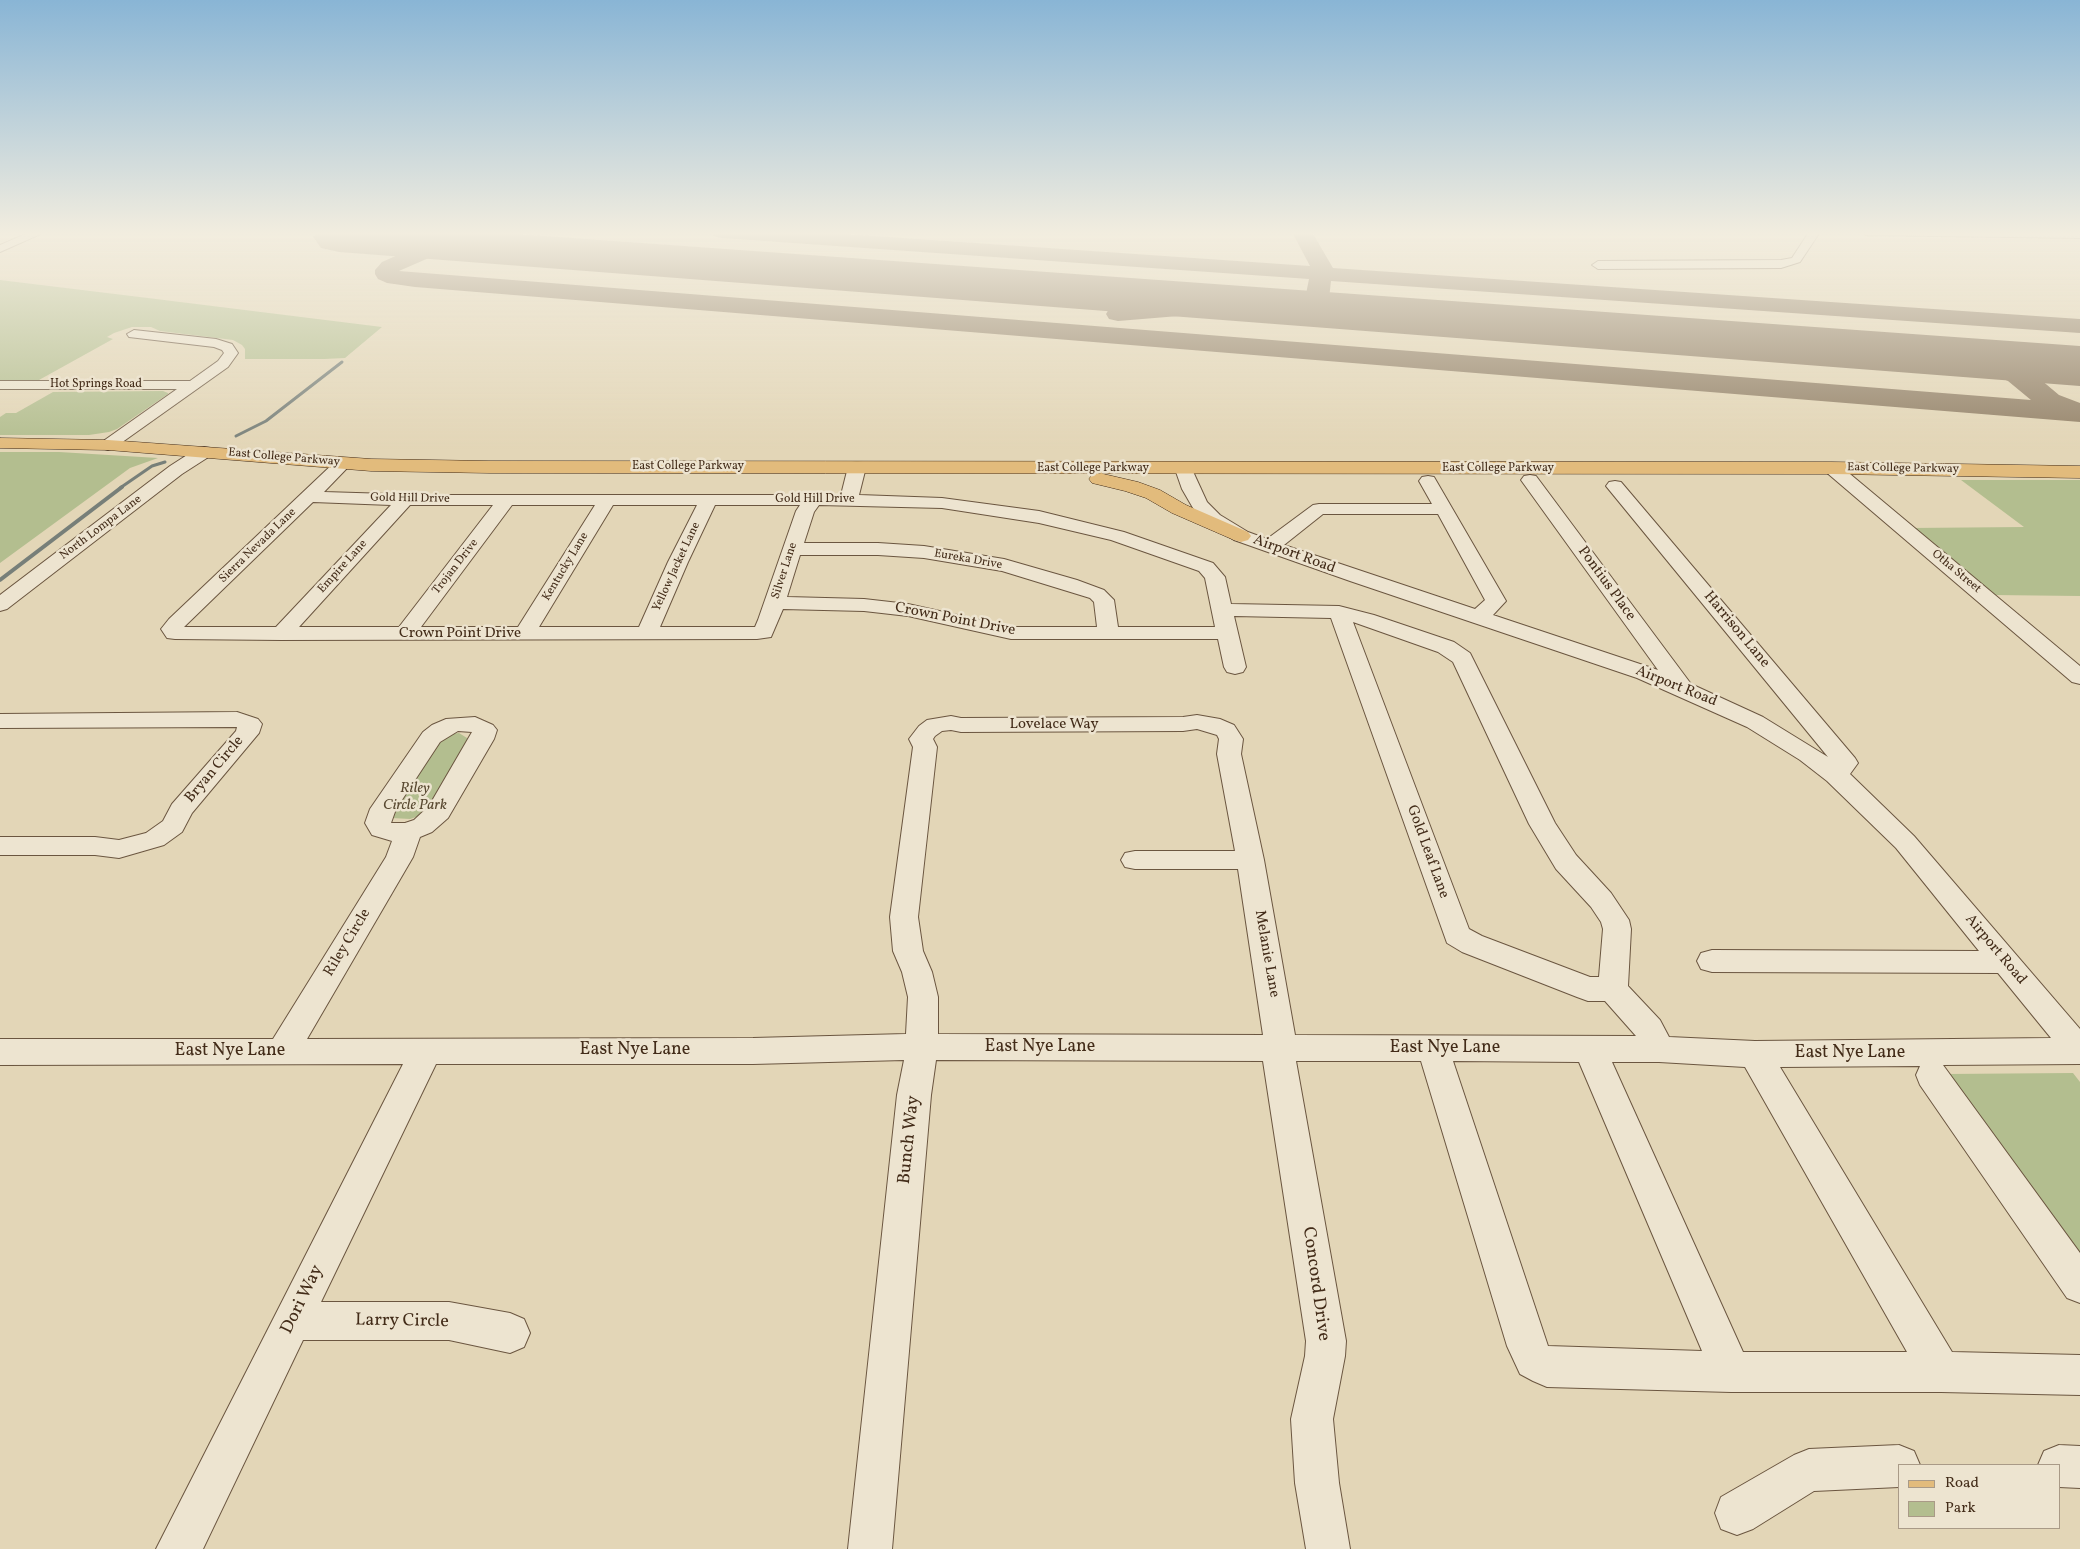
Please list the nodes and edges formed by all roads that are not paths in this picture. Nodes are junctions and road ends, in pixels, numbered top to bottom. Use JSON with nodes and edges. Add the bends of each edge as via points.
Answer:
{"nodes":[{"id":1,"x":134,"y":334,"type":"dead end"},
{"id":2,"x":0,"y":385,"type":"edge"},
{"id":3,"x":191,"y":386,"type":"junction"},
{"id":4,"x":0,"y":443,"type":"edge"},
{"id":5,"x":108,"y":445,"type":"junction"},
{"id":6,"x":204,"y":452,"type":"junction"},
{"id":7,"x":344,"y":463,"type":"junction"},
{"id":8,"x":856,"y":467,"type":"junction"},
{"id":9,"x":1046,"y":468,"type":"junction"},
{"id":10,"x":1832,"y":468,"type":"junction"},
{"id":11,"x":1184,"y":469,"type":"junction"},
{"id":12,"x":2080,"y":472,"type":"edge"},
{"id":13,"x":1530,"y":480,"type":"dead end"},
{"id":14,"x":1428,"y":481,"type":"dead end"},
{"id":15,"x":1615,"y":486,"type":"dead end"},
{"id":16,"x":309,"y":497,"type":"junction"},
{"id":17,"x":405,"y":500,"type":"junction"},
{"id":18,"x":507,"y":500,"type":"junction"},
{"id":19,"x":608,"y":500,"type":"junction"},
{"id":20,"x":709,"y":500,"type":"junction"},
{"id":21,"x":814,"y":500,"type":"junction"},
{"id":22,"x":849,"y":500,"type":"junction"},
{"id":23,"x":1444,"y":509,"type":"junction"},
{"id":24,"x":1241,"y":536,"type":"junction"},
{"id":25,"x":1270,"y":546,"type":"junction"},
{"id":26,"x":792,"y":549,"type":"junction"},
{"id":27,"x":774,"y":603,"type":"junction"},
{"id":28,"x":0,"y":605,"type":"edge"},
{"id":29,"x":1339,"y":612,"type":"junction"},
{"id":30,"x":1479,"y":617,"type":"junction"},
{"id":31,"x":1224,"y":622,"type":"junction"},
{"id":32,"x":172,"y":629,"type":"joint"},
{"id":33,"x":751,"y":633,"type":"joint"},
{"id":34,"x":1108,"y":633,"type":"junction"},
{"id":35,"x":281,"y":634,"type":"junction"},
{"id":36,"x":404,"y":634,"type":"junction"},
{"id":37,"x":524,"y":634,"type":"junction"},
{"id":38,"x":646,"y":634,"type":"junction"},
{"id":39,"x":1236,"y":667,"type":"dead end"},
{"id":40,"x":2080,"y":677,"type":"edge"},
{"id":41,"x":1682,"y":688,"type":"junction"},
{"id":42,"x":0,"y":721,"type":"edge"},
{"id":43,"x":1189,"y":724,"type":"joint"},
{"id":44,"x":923,"y":735,"type":"joint"},
{"id":45,"x":1836,"y":775,"type":"junction"},
{"id":46,"x":409,"y":832,"type":"junction"},
{"id":47,"x":0,"y":846,"type":"edge"},
{"id":48,"x":1135,"y":860,"type":"dead end"},
{"id":49,"x":1250,"y":860,"type":"junction"},
{"id":50,"x":1712,"y":961,"type":"dead end"},
{"id":51,"x":2005,"y":962,"type":"junction"},
{"id":52,"x":1613,"y":989,"type":"junction"},
{"id":53,"x":922,"y":1047,"type":"junction"},
{"id":54,"x":1278,"y":1049,"type":"junction"},
{"id":55,"x":1433,"y":1049,"type":"junction"},
{"id":56,"x":1590,"y":1049,"type":"junction"},
{"id":57,"x":1659,"y":1049,"type":"junction"},
{"id":58,"x":426,"y":1051,"type":"junction"},
{"id":59,"x":2080,"y":1051,"type":"edge"},
{"id":60,"x":0,"y":1052,"type":"edge"},
{"id":61,"x":282,"y":1052,"type":"junction"},
{"id":62,"x":1755,"y":1054,"type":"junction"},
{"id":63,"x":1932,"y":1075,"type":"dead end"},
{"id":64,"x":2080,"y":1285,"type":"edge"},
{"id":65,"x":293,"y":1321,"type":"junction"},
{"id":66,"x":510,"y":1333,"type":"dead end"},
{"id":67,"x":1731,"y":1372,"type":"junction"},
{"id":68,"x":1941,"y":1372,"type":"junction"},
{"id":69,"x":2080,"y":1375,"type":"edge"},
{"id":70,"x":1898,"y":1466,"type":"edge"},
{"id":71,"x":2060,"y":1466,"type":"edge"},
{"id":72,"x":2080,"y":1467,"type":"edge"},
{"id":73,"x":1736,"y":1513,"type":"dead end"},
{"id":74,"x":179,"y":1549,"type":"edge"},
{"id":75,"x":870,"y":1549,"type":"edge"},
{"id":76,"x":1328,"y":1549,"type":"edge"}],
"edges":[{"from":1,"to":3,"type":"street","via":[[209,342],[230,350],[231,356],[227,360]]},
{"from":2,"to":3,"type":"street","name":"Hot Springs Road"},
{"from":3,"to":5,"type":"street"},
{"from":4,"to":5,"type":"main road","name":"East College Parkway"},
{"from":5,"to":6,"type":"main road","name":"East College Parkway"},
{"from":6,"to":7,"type":"main road","name":"East College Parkway"},
{"from":6,"to":28,"type":"street","name":"North Lompa Lane"},
{"from":7,"to":8,"type":"main road","name":"East College Parkway","via":[[490,467]]},
{"from":7,"to":16,"type":"street","name":"Sierra Nevada Lane"},
{"from":8,"to":9,"type":"main road","name":"East College Parkway"},
{"from":8,"to":22,"type":"street"},
{"from":9,"to":11,"type":"main road","name":"East College Parkway"},
{"from":9,"to":24,"type":"main road","via":[[1131,486]]},
{"from":10,"to":11,"type":"main road","name":"East College Parkway"},
{"from":10,"to":12,"type":"main road","name":"East College Parkway"},
{"from":10,"to":40,"type":"street","name":"Otha Street"},
{"from":11,"to":24,"type":"street","name":"Airport Road","via":[[1199,504],[1213,519]]},
{"from":13,"to":41,"type":"street","name":"Pontius Place"},
{"from":14,"to":23,"type":"street"},
{"from":15,"to":45,"type":"street","name":"Harrison Lane","via":[[1846,763]]},
{"from":16,"to":17,"type":"street","name":"Gold Hill Drive"},
{"from":16,"to":32,"type":"street","name":"Sierra Nevada Lane"},
{"from":17,"to":18,"type":"street","name":"Gold Hill Drive"},
{"from":17,"to":35,"type":"street","name":"Empire Lane"},
{"from":18,"to":19,"type":"street","name":"Gold Hill Drive"},
{"from":18,"to":36,"type":"street","name":"Trojan Drive"},
{"from":19,"to":20,"type":"street","name":"Gold Hill Drive"},
{"from":19,"to":37,"type":"street","name":"Kentucky Lane"},
{"from":20,"to":21,"type":"street","name":"Gold Hill Drive"},
{"from":20,"to":38,"type":"street","name":"Yellow Jacket Lane"},
{"from":21,"to":22,"type":"street","name":"Gold Hill Drive"},
{"from":21,"to":26,"type":"street","name":"Silver Lane","via":[[805,510]]},
{"from":22,"to":31,"type":"street","name":"Gold Hill Drive","via":[[942,503],[999,510],[1117,536],[1206,567],[1215,577]]},
{"from":23,"to":25,"type":"street","via":[[1319,508]]},
{"from":23,"to":30,"type":"street","via":[[1496,601]]},
{"from":24,"to":25,"type":"street","name":"Airport Road"},
{"from":25,"to":30,"type":"street","name":"Airport Road"},
{"from":26,"to":27,"type":"street","name":"Silver Lane"},
{"from":26,"to":34,"type":"street","name":"Eureka Drive","via":[[924,552],[1004,565],[1097,594],[1104,600]]},
{"from":27,"to":33,"type":"street","name":"Silver Lane","via":[[763,632]]},
{"from":27,"to":34,"type":"street","name":"Crown Point Drive","via":[[864,605],[908,610],[1010,633]]},
{"from":29,"to":31,"type":"street"},
{"from":29,"to":52,"type":"street","via":[[1446,647],[1462,658],[1542,824],[1566,862],[1615,920]]},
{"from":29,"to":52,"type":"street","name":"Gold Leaf Lane","via":[[1457,935],[1472,944],[1588,989]]},
{"from":30,"to":41,"type":"street","name":"Airport Road"},
{"from":31,"to":34,"type":"street","name":"Crown Point Drive"},
{"from":31,"to":39,"type":"street","name":"Gold Hill Drive"},
{"from":32,"to":35,"type":"street","name":"Crown Point Drive","via":[[179,634]]},
{"from":33,"to":38,"type":"street","name":"Crown Point Drive"},
{"from":35,"to":36,"type":"street","name":"Crown Point Drive"},
{"from":36,"to":37,"type":"street","name":"Crown Point Drive"},
{"from":37,"to":38,"type":"street","name":"Crown Point Drive"},
{"from":41,"to":45,"type":"street","name":"Airport Road","via":[[1755,722]]},
{"from":42,"to":47,"type":"street","name":"Bryan Circle","via":[[238,719],[250,724],[247,733],[181,810],[173,826],[155,839],[119,849]]},
{"from":43,"to":44,"type":"street","name":"Lovelace Way","via":[[951,723],[935,726]]},
{"from":43,"to":49,"type":"street","name":"Melanie Lane","via":[[1212,724],[1226,730],[1231,739],[1229,754]]},
{"from":44,"to":53,"type":"street","name":"Bunch Way","via":[[904,917],[908,951],[923,997]]},
{"from":45,"to":51,"type":"street","name":"Airport Road","via":[[1905,842]]},
{"from":46,"to":46,"type":"street","via":[[381,829],[378,823],[383,809],[432,737],[454,724],[475,724],[485,730],[439,812],[423,826]]},
{"from":46,"to":61,"type":"street","name":"Riley Circle","via":[[399,857]]},
{"from":48,"to":49,"type":"street"},
{"from":49,"to":54,"type":"street","name":"Melanie Lane","via":[[1279,1028]]},
{"from":50,"to":51,"type":"street"},
{"from":51,"to":59,"type":"street","name":"Airport Road"},
{"from":52,"to":57,"type":"street","via":[[1649,1030]]},
{"from":53,"to":54,"type":"street","name":"East Nye Lane"},
{"from":53,"to":58,"type":"street","name":"East Nye Lane","via":[[753,1051]]},
{"from":53,"to":75,"type":"street","name":"Bunch Way","via":[[914,1095]]},
{"from":54,"to":55,"type":"street","name":"East Nye Lane"},
{"from":54,"to":76,"type":"street","name":"Concord Drive","via":[[1324,1326],[1325,1356],[1312,1419],[1317,1483]]},
{"from":55,"to":56,"type":"street","name":"East Nye Lane"},
{"from":55,"to":67,"type":"street","via":[[1534,1360],[1547,1367]]},
{"from":56,"to":57,"type":"street","name":"East Nye Lane"},
{"from":56,"to":67,"type":"street"},
{"from":57,"to":62,"type":"street","name":"East Nye Lane"},
{"from":58,"to":61,"type":"street","name":"East Nye Lane"},
{"from":58,"to":65,"type":"street","name":"Dori Way"},
{"from":59,"to":62,"type":"street","name":"East Nye Lane"},
{"from":60,"to":61,"type":"street","name":"East Nye Lane"},
{"from":62,"to":68,"type":"street"},
{"from":63,"to":64,"type":"street"},
{"from":65,"to":66,"type":"street","name":"Larry Circle","via":[[449,1321]]},
{"from":65,"to":74,"type":"street","name":"Dori Way"},
{"from":67,"to":68,"type":"street"},
{"from":68,"to":69,"type":"street"},
{"from":70,"to":73,"type":"street","via":[[1809,1470]]},
{"from":71,"to":72,"type":"street"}]}
